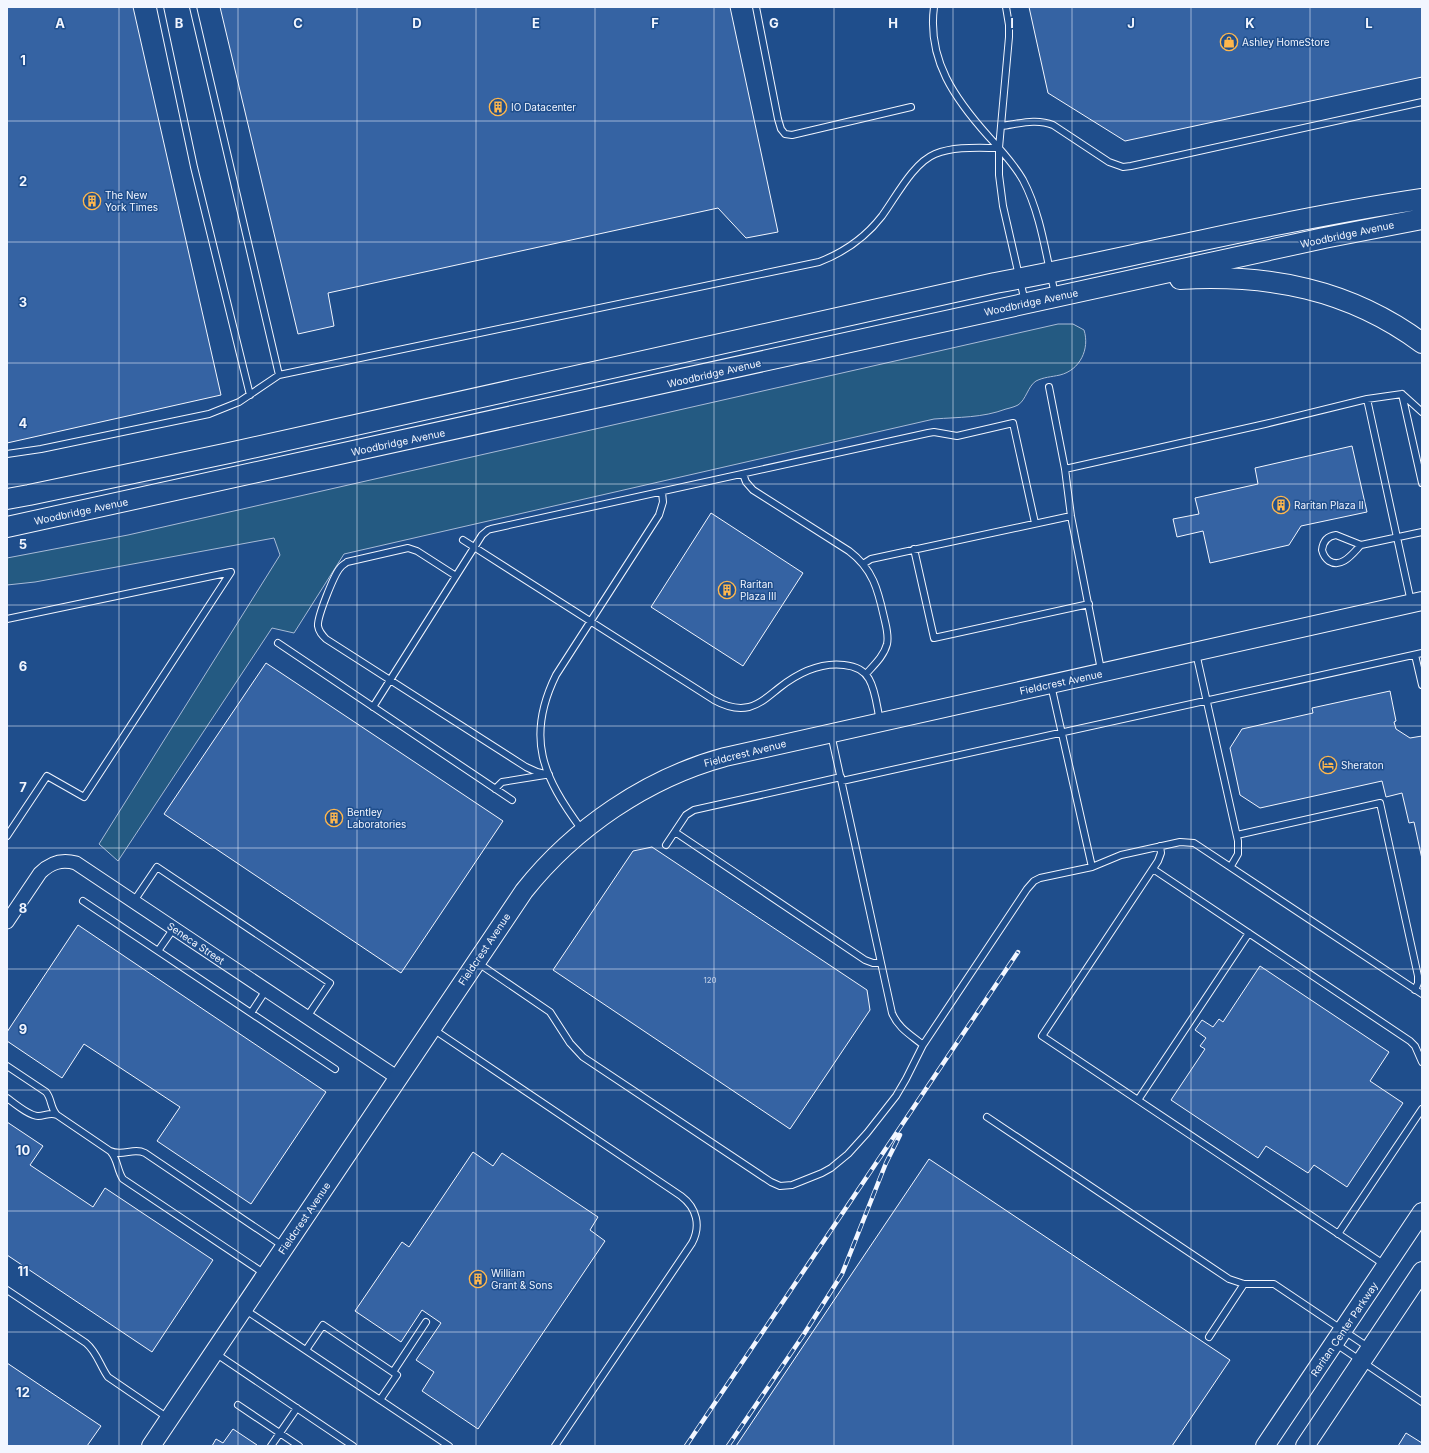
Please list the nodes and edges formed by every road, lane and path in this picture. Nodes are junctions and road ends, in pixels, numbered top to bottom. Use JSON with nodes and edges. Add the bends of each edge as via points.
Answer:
{"nodes":[{"id":1,"x":160,"y":7,"type":"edge"},
{"id":2,"x":193,"y":7,"type":"edge"},
{"id":3,"x":756,"y":7,"type":"edge"},
{"id":4,"x":934,"y":7,"type":"edge"},
{"id":5,"x":1006,"y":7,"type":"edge"},
{"id":6,"x":1422,"y":102,"type":"edge"},
{"id":7,"x":911,"y":106,"type":"dead end"},
{"id":8,"x":1001,"y":126,"type":"junction"},
{"id":9,"x":999,"y":148,"type":"junction"},
{"id":10,"x":1422,"y":186,"type":"edge"},
{"id":11,"x":1422,"y":199,"type":"edge"},
{"id":12,"x":1422,"y":219,"type":"edge"},
{"id":13,"x":1274,"y":225,"type":"junction"},
{"id":14,"x":1050,"y":272,"type":"junction"},
{"id":15,"x":1020,"y":279,"type":"junction"},
{"id":16,"x":1087,"y":290,"type":"junction"},
{"id":17,"x":1056,"y":297,"type":"junction"},
{"id":18,"x":1025,"y":304,"type":"junction"},
{"id":19,"x":1422,"y":342,"type":"edge"},
{"id":20,"x":279,"y":375,"type":"junction"},
{"id":21,"x":1049,"y":387,"type":"dead end"},
{"id":22,"x":1402,"y":394,"type":"junction"},
{"id":23,"x":250,"y":395,"type":"junction"},
{"id":24,"x":1367,"y":399,"type":"junction"},
{"id":25,"x":1422,"y":412,"type":"edge"},
{"id":26,"x":7,"y":454,"type":"edge"},
{"id":27,"x":1065,"y":469,"type":"junction"},
{"id":28,"x":743,"y":474,"type":"junction"},
{"id":29,"x":1422,"y":483,"type":"edge"},
{"id":30,"x":662,"y":492,"type":"junction"},
{"id":31,"x":7,"y":498,"type":"edge"},
{"id":32,"x":1071,"y":516,"type":"junction"},
{"id":33,"x":1035,"y":523,"type":"junction"},
{"id":34,"x":7,"y":527,"type":"edge"},
{"id":35,"x":1422,"y":532,"type":"edge"},
{"id":36,"x":1397,"y":537,"type":"junction"},
{"id":37,"x":463,"y":540,"type":"dead end"},
{"id":38,"x":1361,"y":545,"type":"junction"},
{"id":39,"x":475,"y":548,"type":"junction"},
{"id":40,"x":914,"y":550,"type":"junction"},
{"id":41,"x":863,"y":564,"type":"junction"},
{"id":42,"x":456,"y":576,"type":"junction"},
{"id":43,"x":1417,"y":602,"type":"edge"},
{"id":44,"x":1089,"y":604,"type":"junction"},
{"id":45,"x":7,"y":619,"type":"edge"},
{"id":46,"x":590,"y":621,"type":"junction"},
{"id":47,"x":278,"y":643,"type":"dead end"},
{"id":48,"x":1196,"y":653,"type":"junction"},
{"id":49,"x":1422,"y":653,"type":"edge"},
{"id":50,"x":1415,"y":655,"type":"junction"},
{"id":51,"x":1102,"y":673,"type":"junction"},
{"id":52,"x":866,"y":674,"type":"junction"},
{"id":53,"x":390,"y":680,"type":"junction"},
{"id":54,"x":1051,"y":684,"type":"junction"},
{"id":55,"x":1422,"y":685,"type":"edge"},
{"id":56,"x":1207,"y":701,"type":"junction"},
{"id":57,"x":373,"y":707,"type":"junction"},
{"id":58,"x":880,"y":722,"type":"junction"},
{"id":59,"x":831,"y":733,"type":"junction"},
{"id":60,"x":1062,"y":733,"type":"junction"},
{"id":61,"x":549,"y":774,"type":"junction"},
{"id":62,"x":841,"y":779,"type":"junction"},
{"id":63,"x":496,"y":789,"type":"junction"},
{"id":64,"x":512,"y":800,"type":"dead end"},
{"id":65,"x":584,"y":831,"type":"junction"},
{"id":66,"x":674,"y":832,"type":"junction"},
{"id":67,"x":1237,"y":835,"type":"junction"},
{"id":68,"x":7,"y":836,"type":"edge"},
{"id":69,"x":666,"y":845,"type":"dead end"},
{"id":70,"x":1160,"y":846,"type":"junction"},
{"id":71,"x":1232,"y":866,"type":"junction"},
{"id":72,"x":1092,"y":867,"type":"junction"},
{"id":73,"x":1153,"y":869,"type":"junction"},
{"id":74,"x":83,"y":901,"type":"dead end"},
{"id":75,"x":134,"y":901,"type":"junction"},
{"id":76,"x":7,"y":922,"type":"edge"},
{"id":77,"x":174,"y":928,"type":"junction"},
{"id":78,"x":1249,"y":933,"type":"junction"},
{"id":79,"x":158,"y":951,"type":"junction"},
{"id":80,"x":476,"y":962,"type":"junction"},
{"id":81,"x":882,"y":963,"type":"junction"},
{"id":82,"x":266,"y":990,"type":"junction"},
{"id":83,"x":1415,"y":990,"type":"junction"},
{"id":84,"x":1422,"y":994,"type":"edge"},
{"id":85,"x":250,"y":1013,"type":"junction"},
{"id":86,"x":307,"y":1017,"type":"junction"},
{"id":87,"x":431,"y":1028,"type":"junction"},
{"id":88,"x":923,"y":1045,"type":"junction"},
{"id":89,"x":1422,"y":1062,"type":"edge"},
{"id":90,"x":7,"y":1066,"type":"edge"},
{"id":91,"x":335,"y":1069,"type":"dead end"},
{"id":92,"x":398,"y":1078,"type":"junction"},
{"id":93,"x":7,"y":1098,"type":"edge"},
{"id":94,"x":1138,"y":1100,"type":"junction"},
{"id":95,"x":1422,"y":1109,"type":"edge"},
{"id":96,"x":57,"y":1115,"type":"junction"},
{"id":97,"x":987,"y":1117,"type":"dead end"},
{"id":98,"x":110,"y":1151,"type":"junction"},
{"id":99,"x":1422,"y":1212,"type":"edge"},
{"id":100,"x":1338,"y":1234,"type":"junction"},
{"id":101,"x":285,"y":1247,"type":"junction"},
{"id":102,"x":1386,"y":1266,"type":"junction"},
{"id":103,"x":1422,"y":1271,"type":"edge"},
{"id":104,"x":266,"y":1275,"type":"junction"},
{"id":105,"x":1244,"y":1284,"type":"junction"},
{"id":106,"x":7,"y":1290,"type":"edge"},
{"id":107,"x":243,"y":1308,"type":"junction"},
{"id":108,"x":426,"y":1322,"type":"dead end"},
{"id":109,"x":1209,"y":1336,"type":"dead end"},
{"id":110,"x":1339,"y":1337,"type":"junction"},
{"id":111,"x":306,"y":1350,"type":"junction"},
{"id":112,"x":214,"y":1353,"type":"junction"},
{"id":113,"x":1366,"y":1355,"type":"junction"},
{"id":114,"x":393,"y":1372,"type":"junction"},
{"id":115,"x":380,"y":1400,"type":"junction"},
{"id":116,"x":1422,"y":1402,"type":"edge"},
{"id":117,"x":238,"y":1405,"type":"dead end"},
{"id":118,"x":297,"y":1408,"type":"junction"},
{"id":119,"x":170,"y":1419,"type":"junction"},
{"id":120,"x":280,"y":1433,"type":"junction"},
{"id":121,"x":151,"y":1446,"type":"edge"},
{"id":122,"x":271,"y":1446,"type":"edge"},
{"id":123,"x":299,"y":1446,"type":"edge"},
{"id":124,"x":353,"y":1446,"type":"edge"},
{"id":125,"x":449,"y":1446,"type":"edge"},
{"id":126,"x":555,"y":1446,"type":"edge"},
{"id":127,"x":1265,"y":1446,"type":"edge"},
{"id":128,"x":1305,"y":1446,"type":"edge"}],
"edges":[{"from":1,"to":23,"type":"lane","via":[[194,167]]},
{"from":2,"to":20,"type":"lane"},
{"from":3,"to":7,"type":"lane","via":[[778,119],[781,129],[786,134],[792,135]]},
{"from":4,"to":9,"type":"lane","via":[[933,36],[937,59],[946,79],[972,118]]},
{"from":5,"to":8,"type":"lane","via":[[1009,37]]},
{"from":6,"to":8,"type":"lane","via":[[1123,167],[1109,162],[1046,122],[1034,121]]},
{"from":8,"to":9,"type":"lane"},
{"from":9,"to":14,"type":"lane","via":[[1028,190]]},
{"from":9,"to":15,"type":"lane","via":[[1000,190]]},
{"from":9,"to":20,"type":"lane","via":[[954,150],[928,158],[917,168],[881,217],[863,235],[836,256],[819,262]]},
{"from":10,"to":13,"type":"main road"},
{"from":11,"to":13,"type":"main road","name":"Woodbridge Avenue"},
{"from":12,"to":16,"type":"main road","name":"Woodbridge Avenue"},
{"from":13,"to":14,"type":"main road","name":"Woodbridge Avenue"},
{"from":14,"to":15,"type":"main road","name":"Woodbridge Avenue"},
{"from":14,"to":17,"type":"lane"},
{"from":15,"to":18,"type":"lane"},
{"from":15,"to":31,"type":"main road","name":"Woodbridge Avenue","via":[[221,455]]},
{"from":16,"to":17,"type":"main road","name":"Woodbridge Avenue"},
{"from":16,"to":19,"type":"main road","via":[[1147,282],[1217,278],[1248,278],[1277,282],[1352,303]]},
{"from":17,"to":18,"type":"main road","name":"Woodbridge Avenue"},
{"from":18,"to":34,"type":"main road","name":"Woodbridge Avenue"},
{"from":20,"to":23,"type":"lane"},
{"from":21,"to":27,"type":"lane"},
{"from":22,"to":24,"type":"lane"},
{"from":22,"to":25,"type":"lane"},
{"from":22,"to":29,"type":"lane"},
{"from":23,"to":26,"type":"lane","via":[[209,414]]},
{"from":24,"to":27,"type":"lane"},
{"from":24,"to":36,"type":"lane"},
{"from":27,"to":32,"type":"lane"},
{"from":28,"to":30,"type":"lane"},
{"from":28,"to":33,"type":"lane","via":[[934,432],[957,436],[1013,423]]},
{"from":28,"to":41,"type":"lane","via":[[746,482],[757,493],[849,551]]},
{"from":30,"to":39,"type":"lane","via":[[488,530]]},
{"from":30,"to":46,"type":"lane","via":[[663,502],[659,515]]},
{"from":32,"to":33,"type":"lane"},
{"from":32,"to":44,"type":"lane"},
{"from":33,"to":40,"type":"lane"},
{"from":35,"to":36,"type":"lane"},
{"from":36,"to":38,"type":"lane"},
{"from":36,"to":43,"type":"lane"},
{"from":37,"to":39,"type":"lane"},
{"from":38,"to":38,"type":"lane","via":[[1334,535],[1326,540],[1322,547],[1328,560],[1339,563]]},
{"from":39,"to":42,"type":"lane"},
{"from":39,"to":46,"type":"lane"},
{"from":40,"to":41,"type":"lane","via":[[871,559]]},
{"from":40,"to":44,"type":"lane","via":[[934,638]]},
{"from":41,"to":52,"type":"lane","via":[[876,587],[888,634],[885,649]]},
{"from":42,"to":53,"type":"lane"},
{"from":42,"to":53,"type":"lane","via":[[408,548],[352,560],[339,568],[319,616],[320,632],[326,639]]},
{"from":43,"to":48,"type":"street","name":"Fieldcrest Avenue"},
{"from":44,"to":51,"type":"lane"},
{"from":45,"to":68,"type":"lane","via":[[231,572],[84,797],[47,776]]},
{"from":46,"to":52,"type":"lane","via":[[730,708],[754,706],[813,668],[832,664],[849,665]]},
{"from":46,"to":61,"type":"lane","via":[[556,675],[543,708],[540,742]]},
{"from":47,"to":57,"type":"lane"},
{"from":48,"to":51,"type":"street","name":"Fieldcrest Avenue"},
{"from":48,"to":56,"type":"lane"},
{"from":49,"to":50,"type":"lane"},
{"from":50,"to":55,"type":"lane"},
{"from":50,"to":56,"type":"lane"},
{"from":51,"to":54,"type":"street","name":"Fieldcrest Avenue"},
{"from":52,"to":58,"type":"lane","via":[[871,683]]},
{"from":53,"to":57,"type":"lane"},
{"from":53,"to":61,"type":"lane","via":[[526,766],[537,772]]},
{"from":54,"to":58,"type":"street","name":"Fieldcrest Avenue"},
{"from":54,"to":60,"type":"lane"},
{"from":56,"to":60,"type":"lane"},
{"from":56,"to":67,"type":"lane"},
{"from":57,"to":63,"type":"lane"},
{"from":58,"to":59,"type":"street","name":"Fieldcrest Avenue"},
{"from":59,"to":62,"type":"lane"},
{"from":59,"to":65,"type":"street","name":"Fieldcrest Avenue","via":[[734,754],[697,765],[640,792]]},
{"from":60,"to":62,"type":"lane"},
{"from":60,"to":72,"type":"lane"},
{"from":61,"to":63,"type":"lane","via":[[502,782]]},
{"from":61,"to":65,"type":"lane","via":[[565,806]]},
{"from":62,"to":66,"type":"lane","via":[[699,808],[686,815]]},
{"from":62,"to":81,"type":"lane"},
{"from":63,"to":64,"type":"lane"},
{"from":65,"to":80,"type":"street","name":"Fieldcrest Avenue","via":[[531,882]]},
{"from":66,"to":69,"type":"lane"},
{"from":66,"to":81,"type":"lane","via":[[865,960],[873,964]]},
{"from":67,"to":71,"type":"lane","via":[[1239,850]]},
{"from":67,"to":83,"type":"lane","via":[[1380,804],[1418,976]]},
{"from":70,"to":71,"type":"lane","via":[[1185,841],[1194,843]]},
{"from":70,"to":72,"type":"lane","via":[[1122,855]]},
{"from":70,"to":73,"type":"lane","via":[[1160,857]]},
{"from":71,"to":83,"type":"lane"},
{"from":72,"to":88,"type":"lane","via":[[1040,878],[1031,884]]},
{"from":73,"to":78,"type":"lane"},
{"from":73,"to":94,"type":"lane","via":[[1042,1036]]},
{"from":74,"to":79,"type":"lane"},
{"from":75,"to":76,"type":"street","name":"Seneca Street","via":[[76,863],[59,861],[40,873]]},
{"from":75,"to":77,"type":"street","name":"Seneca Street"},
{"from":75,"to":86,"type":"lane","via":[[157,867],[324,978],[330,983]]},
{"from":77,"to":79,"type":"lane"},
{"from":77,"to":82,"type":"street","name":"Seneca Street"},
{"from":78,"to":89,"type":"lane","via":[[1410,1041]]},
{"from":78,"to":94,"type":"lane"},
{"from":79,"to":85,"type":"lane"},
{"from":80,"to":87,"type":"street","name":"Fieldcrest Avenue"},
{"from":80,"to":88,"type":"lane","via":[[550,1012],[570,1043],[583,1057],[780,1186],[792,1185],[822,1173],[857,1144],[896,1096]]},
{"from":81,"to":88,"type":"lane","via":[[892,1013],[897,1023]]},
{"from":82,"to":85,"type":"lane"},
{"from":82,"to":86,"type":"street","name":"Seneca Street"},
{"from":83,"to":84,"type":"lane"},
{"from":85,"to":91,"type":"lane"},
{"from":86,"to":92,"type":"street","name":"Seneca Street"},
{"from":87,"to":92,"type":"street","name":"Fieldcrest Avenue"},
{"from":87,"to":126,"type":"lane","via":[[681,1196],[690,1204],[696,1216],[696,1232],[692,1243]]},
{"from":90,"to":96,"type":"lane","via":[[46,1092],[50,1097],[52,1110]]},
{"from":92,"to":101,"type":"street","name":"Fieldcrest Avenue"},
{"from":93,"to":96,"type":"lane","via":[[34,1116]]},
{"from":94,"to":100,"type":"lane"},
{"from":95,"to":100,"type":"lane"},
{"from":96,"to":98,"type":"lane"},
{"from":97,"to":105,"type":"lane","via":[[1229,1279]]},
{"from":98,"to":101,"type":"lane","via":[[119,1154],[138,1151],[145,1153]]},
{"from":98,"to":104,"type":"lane","via":[[117,1161],[123,1179]]},
{"from":99,"to":102,"type":"street","name":"Raritan Center Parkway"},
{"from":100,"to":102,"type":"lane"},
{"from":101,"to":104,"type":"street","name":"Fieldcrest Avenue"},
{"from":102,"to":110,"type":"street","name":"Raritan Center Parkway"},
{"from":103,"to":113,"type":"street"},
{"from":104,"to":107,"type":"street","name":"Fieldcrest Avenue"},
{"from":105,"to":109,"type":"lane"},
{"from":105,"to":110,"type":"lane","via":[[1274,1284]]},
{"from":106,"to":119,"type":"lane","via":[[86,1343],[92,1348],[108,1377]]},
{"from":107,"to":111,"type":"lane"},
{"from":107,"to":112,"type":"street","name":"Fieldcrest Avenue"},
{"from":108,"to":114,"type":"lane"},
{"from":110,"to":113,"type":"lane"},
{"from":110,"to":113,"type":"lane"},
{"from":110,"to":127,"type":"street","name":"Raritan Center Parkway"},
{"from":111,"to":114,"type":"lane","via":[[323,1325]]},
{"from":111,"to":115,"type":"lane"},
{"from":112,"to":118,"type":"lane"},
{"from":112,"to":119,"type":"street","name":"Fieldcrest Avenue"},
{"from":113,"to":116,"type":"lane"},
{"from":113,"to":128,"type":"street"},
{"from":114,"to":115,"type":"lane","via":[[397,1375]]},
{"from":115,"to":125,"type":"lane"},
{"from":117,"to":120,"type":"lane"},
{"from":118,"to":120,"type":"lane"},
{"from":118,"to":124,"type":"lane"},
{"from":119,"to":121,"type":"street","name":"Fieldcrest Avenue"},
{"from":120,"to":122,"type":"lane"},
{"from":120,"to":123,"type":"lane"}]}
